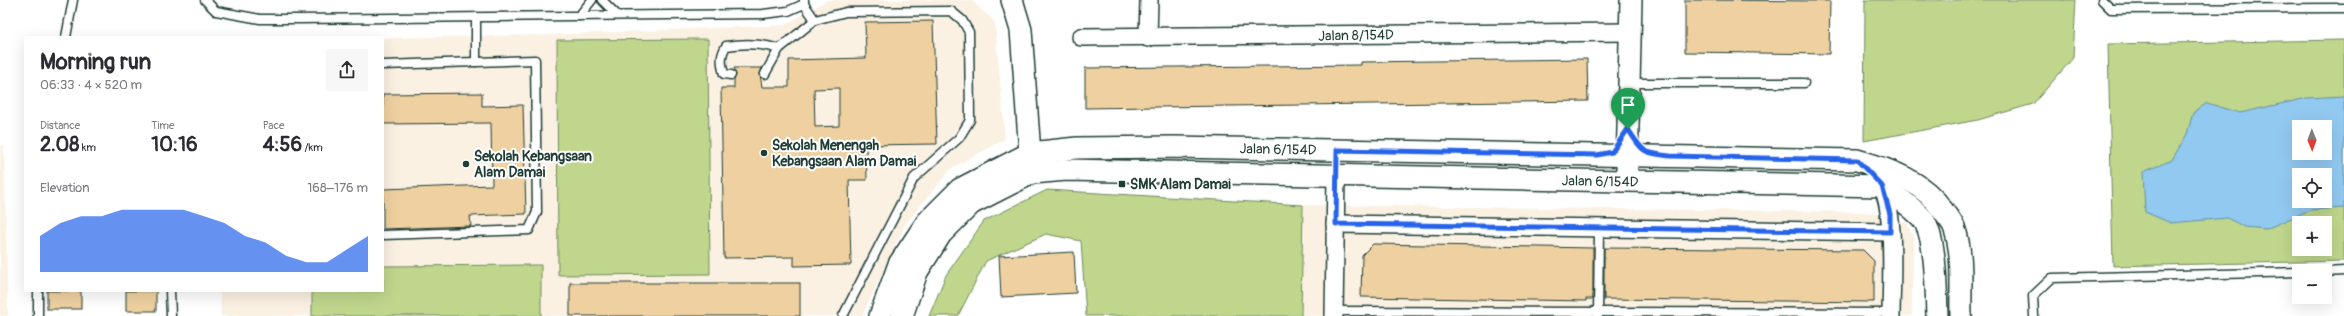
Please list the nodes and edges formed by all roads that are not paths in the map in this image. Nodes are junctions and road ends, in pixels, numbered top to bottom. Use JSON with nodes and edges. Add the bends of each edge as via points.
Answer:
{"nodes":[{"id":1,"x":73,"y":0,"type":"edge"},
{"id":2,"x":205,"y":0,"type":"edge"},
{"id":3,"x":592,"y":0,"type":"edge"},
{"id":4,"x":602,"y":0,"type":"edge"},
{"id":5,"x":1012,"y":0,"type":"edge"},
{"id":6,"x":1148,"y":0,"type":"edge"},
{"id":7,"x":1631,"y":0,"type":"edge"},
{"id":8,"x":2102,"y":0,"type":"edge"},
{"id":9,"x":804,"y":2,"type":"edge"},
{"id":10,"x":2319,"y":4,"type":"edge"},
{"id":11,"x":2344,"y":8,"type":"edge"},
{"id":12,"x":617,"y":15,"type":"junction"},
{"id":13,"x":579,"y":16,"type":"junction"},
{"id":14,"x":476,"y":17,"type":"junction"},
{"id":15,"x":815,"y":20,"type":"junction"},
{"id":16,"x":1630,"y":32,"type":"junction"},
{"id":17,"x":66,"y":36,"type":"edge"},
{"id":18,"x":1081,"y":37,"type":"dead end"},
{"id":19,"x":1148,"y":38,"type":"junction"},
{"id":20,"x":779,"y":49,"type":"junction"},
{"id":21,"x":476,"y":62,"type":"junction"},
{"id":22,"x":384,"y":65,"type":"edge"},
{"id":23,"x":765,"y":74,"type":"dead end"},
{"id":24,"x":731,"y":75,"type":"dead end"},
{"id":25,"x":1630,"y":83,"type":"junction"},
{"id":26,"x":1804,"y":83,"type":"dead end"},
{"id":27,"x":1028,"y":128,"type":"junction"},
{"id":28,"x":1628,"y":129,"type":"junction"},
{"id":29,"x":1077,"y":148,"type":"junction"},
{"id":30,"x":1337,"y":150,"type":"junction"},
{"id":31,"x":1030,"y":153,"type":"junction"},
{"id":32,"x":1597,"y":155,"type":"junction"},
{"id":33,"x":1627,"y":155,"type":"junction"},
{"id":34,"x":1670,"y":156,"type":"junction"},
{"id":35,"x":1857,"y":160,"type":"junction"},
{"id":36,"x":1007,"y":163,"type":"junction"},
{"id":37,"x":1032,"y":173,"type":"junction"},
{"id":38,"x":1336,"y":176,"type":"junction"},
{"id":39,"x":1627,"y":181,"type":"junction"},
{"id":40,"x":1882,"y":186,"type":"junction"},
{"id":41,"x":1336,"y":224,"type":"junction"},
{"id":42,"x":1599,"y":228,"type":"junction"},
{"id":43,"x":1890,"y":232,"type":"junction"},
{"id":44,"x":384,"y":235,"type":"edge"},
{"id":45,"x":2344,"y":271,"type":"edge"},
{"id":46,"x":2292,"y":272,"type":"edge"},
{"id":47,"x":2332,"y":272,"type":"edge"},
{"id":48,"x":38,"y":292,"type":"edge"},
{"id":49,"x":170,"y":292,"type":"edge"},
{"id":50,"x":1334,"y":314,"type":"edge"},
{"id":51,"x":1891,"y":314,"type":"edge"},
{"id":52,"x":1598,"y":315,"type":"edge"},
{"id":53,"x":38,"y":316,"type":"edge"},
{"id":54,"x":171,"y":316,"type":"edge"},
{"id":55,"x":843,"y":316,"type":"edge"},
{"id":56,"x":880,"y":316,"type":"edge"},
{"id":57,"x":902,"y":316,"type":"edge"},
{"id":58,"x":1936,"y":316,"type":"edge"},
{"id":59,"x":1961,"y":316,"type":"edge"},
{"id":60,"x":2034,"y":316,"type":"edge"}],
"edges":[{"from":1,"to":17,"type":"lane"},
{"from":2,"to":14,"type":"lane","via":[[216,11],[260,19]]},
{"from":3,"to":13,"type":"lane"},
{"from":4,"to":12,"type":"lane"},
{"from":5,"to":27,"type":"street","via":[[1021,30]]},
{"from":6,"to":19,"type":"street"},
{"from":7,"to":16,"type":"street"},
{"from":8,"to":10,"type":"lane","via":[[2111,8]]},
{"from":9,"to":12,"type":"lane","via":[[788,11],[763,14]]},
{"from":9,"to":15,"type":"lane"},
{"from":10,"to":11,"type":"lane"},
{"from":12,"to":13,"type":"lane"},
{"from":13,"to":14,"type":"lane"},
{"from":14,"to":21,"type":"lane"},
{"from":15,"to":20,"type":"lane"},
{"from":15,"to":55,"type":"lane","via":[[846,12],[951,11],[962,20],[969,32],[970,120],[959,138],[914,178]]},
{"from":16,"to":19,"type":"street","name":"Jalan 8/154D"},
{"from":16,"to":25,"type":"street"},
{"from":18,"to":19,"type":"street","name":"Jalan 8/154D"},
{"from":20,"to":23,"type":"lane"},
{"from":20,"to":24,"type":"lane","via":[[766,44],[726,46],[721,61],[724,74]]},
{"from":21,"to":22,"type":"lane"},
{"from":21,"to":44,"type":"lane","via":[[535,60],[537,212],[529,230]]},
{"from":25,"to":26,"type":"lane"},
{"from":25,"to":28,"type":"street"},
{"from":27,"to":29,"type":"street","via":[[1050,142]]},
{"from":27,"to":31,"type":"street"},
{"from":27,"to":36,"type":"street","via":[[1024,140]]},
{"from":28,"to":32,"type":"street","via":[[1612,152]]},
{"from":28,"to":33,"type":"street"},
{"from":28,"to":34,"type":"street","via":[[1640,148],[1648,154]]},
{"from":29,"to":30,"type":"street","name":"Jalan 6/154D"},
{"from":29,"to":31,"type":"street","name":"Jalan 6/154D"},
{"from":30,"to":32,"type":"street","name":"Jalan 6/154D"},
{"from":30,"to":38,"type":"street"},
{"from":31,"to":36,"type":"street","name":"Jalan 6/154D"},
{"from":31,"to":37,"type":"street"},
{"from":32,"to":33,"type":"street","name":"Jalan 6/154D"},
{"from":33,"to":34,"type":"street","name":"Jalan 6/154D"},
{"from":33,"to":39,"type":"street"},
{"from":34,"to":35,"type":"street","name":"Jalan 6/154D"},
{"from":35,"to":40,"type":"street"},
{"from":35,"to":59,"type":"street","name":"Jalan 6/154D","via":[[1894,170],[1920,185],[1940,206],[1954,227],[1959,260]]},
{"from":36,"to":56,"type":"street","name":"Jalan 6/154D","via":[[960,189],[927,222],[899,264]]},
{"from":37,"to":38,"type":"street","name":"Jalan 6/154D","via":[[1066,170]]},
{"from":37,"to":57,"type":"street","name":"Jalan 6/154D","via":[[971,204],[941,234],[917,272]]},
{"from":38,"to":39,"type":"street","name":"Jalan 6/154D"},
{"from":38,"to":41,"type":"street"},
{"from":39,"to":40,"type":"street","name":"Jalan 6/154D"},
{"from":40,"to":43,"type":"street","via":[[1890,214]]},
{"from":40,"to":58,"type":"street","via":[[1922,218],[1931,239]]},
{"from":41,"to":42,"type":"street"},
{"from":41,"to":50,"type":"street"},
{"from":42,"to":43,"type":"street"},
{"from":42,"to":52,"type":"lane"},
{"from":43,"to":51,"type":"street"},
{"from":45,"to":47,"type":"lane"},
{"from":46,"to":60,"type":"lane","via":[[2052,278],[2033,296]]},
{"from":48,"to":53,"type":"lane"},
{"from":49,"to":54,"type":"lane"},
{"from":50,"to":52,"type":"lane"},
{"from":51,"to":52,"type":"lane"}]}
